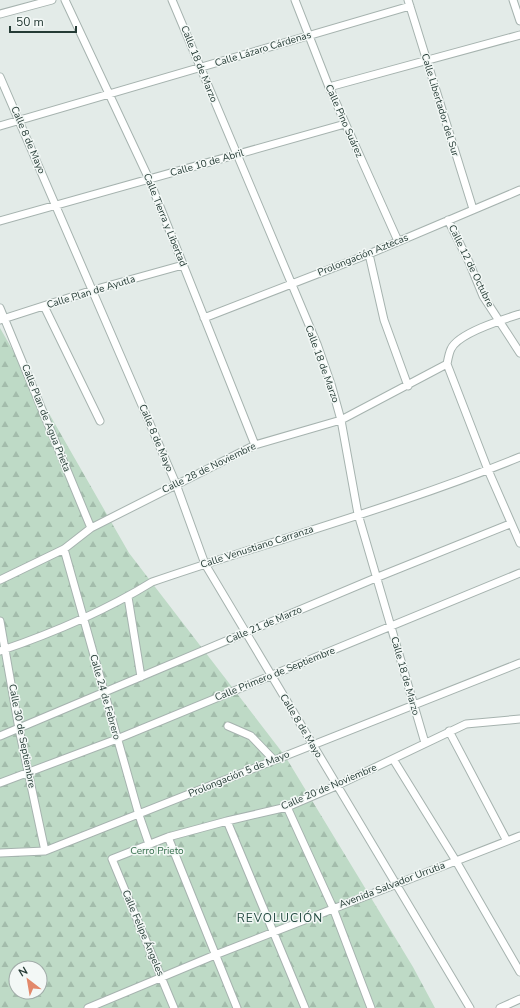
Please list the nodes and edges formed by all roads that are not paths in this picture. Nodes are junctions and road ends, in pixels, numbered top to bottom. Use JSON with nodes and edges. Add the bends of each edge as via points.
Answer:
{"nodes":[{"id":1,"x":52,"y":0,"type":"edge"},
{"id":2,"x":65,"y":0,"type":"edge"},
{"id":3,"x":172,"y":0,"type":"edge"},
{"id":4,"x":295,"y":0,"type":"edge"},
{"id":5,"x":513,"y":0,"type":"edge"},
{"id":6,"x":409,"y":3,"type":"edge"},
{"id":7,"x":0,"y":14,"type":"edge"},
{"id":8,"x":520,"y":21,"type":"edge"},
{"id":9,"x":309,"y":35,"type":"junction"},
{"id":10,"x":520,"y":35,"type":"edge"},
{"id":11,"x":426,"y":60,"type":"junction"},
{"id":12,"x":201,"y":68,"type":"junction"},
{"id":13,"x":0,"y":76,"type":"edge"},
{"id":14,"x":330,"y":88,"type":"junction"},
{"id":15,"x":109,"y":95,"type":"junction"},
{"id":16,"x":20,"y":120,"type":"junction"},
{"id":17,"x":345,"y":124,"type":"junction"},
{"id":18,"x":0,"y":126,"type":"edge"},
{"id":19,"x":236,"y":155,"type":"junction"},
{"id":20,"x":149,"y":179,"type":"junction"},
{"id":21,"x":520,"y":190,"type":"edge"},
{"id":22,"x":55,"y":206,"type":"junction"},
{"id":23,"x":473,"y":209,"type":"junction"},
{"id":24,"x":448,"y":220,"type":"junction"},
{"id":25,"x":0,"y":221,"type":"edge"},
{"id":26,"x":398,"y":241,"type":"junction"},
{"id":27,"x":369,"y":254,"type":"junction"},
{"id":28,"x":183,"y":265,"type":"junction"},
{"id":29,"x":290,"y":284,"type":"junction"},
{"id":30,"x":93,"y":290,"type":"junction"},
{"id":31,"x":44,"y":306,"type":"junction"},
{"id":32,"x":0,"y":308,"type":"edge"},
{"id":33,"x":520,"y":314,"type":"edge"},
{"id":34,"x":204,"y":318,"type":"junction"},
{"id":35,"x":2,"y":320,"type":"edge"},
{"id":36,"x":500,"y":321,"type":"junction"},
{"id":37,"x":520,"y":353,"type":"edge"},
{"id":38,"x":447,"y":364,"type":"junction"},
{"id":39,"x":408,"y":386,"type":"junction"},
{"id":40,"x":341,"y":420,"type":"junction"},
{"id":41,"x":100,"y":421,"type":"dead end"},
{"id":42,"x":255,"y":445,"type":"junction"},
{"id":43,"x":520,"y":457,"type":"edge"},
{"id":44,"x":488,"y":470,"type":"junction"},
{"id":45,"x":176,"y":484,"type":"junction"},
{"id":46,"x":358,"y":514,"type":"junction"},
{"id":47,"x":510,"y":524,"type":"junction"},
{"id":48,"x":91,"y":528,"type":"junction"},
{"id":49,"x":520,"y":543,"type":"edge"},
{"id":50,"x":64,"y":549,"type":"junction"},
{"id":51,"x":205,"y":564,"type":"junction"},
{"id":52,"x":520,"y":573,"type":"edge"},
{"id":53,"x":378,"y":577,"type":"junction"},
{"id":54,"x":0,"y":580,"type":"edge"},
{"id":55,"x":128,"y":597,"type":"junction"},
{"id":56,"x":84,"y":619,"type":"junction"},
{"id":57,"x":0,"y":622,"type":"edge"},
{"id":58,"x":391,"y":626,"type":"junction"},
{"id":59,"x":245,"y":633,"type":"junction"},
{"id":60,"x":3,"y":650,"type":"edge"},
{"id":61,"x":520,"y":663,"type":"edge"},
{"id":62,"x":271,"y":676,"type":"junction"},
{"id":63,"x":141,"y":677,"type":"junction"},
{"id":64,"x":104,"y":693,"type":"junction"},
{"id":65,"x":412,"y":704,"type":"junction"},
{"id":66,"x":520,"y":719,"type":"edge"},
{"id":67,"x":228,"y":726,"type":"dead end"},
{"id":68,"x":19,"y":729,"type":"junction"},
{"id":69,"x":449,"y":732,"type":"junction"},
{"id":70,"x":0,"y":736,"type":"edge"},
{"id":71,"x":117,"y":739,"type":"junction"},
{"id":72,"x":425,"y":743,"type":"junction"},
{"id":73,"x":312,"y":745,"type":"junction"},
{"id":74,"x":393,"y":759,"type":"junction"},
{"id":75,"x":274,"y":760,"type":"junction"},
{"id":76,"x":29,"y":773,"type":"junction"},
{"id":77,"x":0,"y":783,"type":"edge"},
{"id":78,"x":336,"y":786,"type":"junction"},
{"id":79,"x":287,"y":807,"type":"junction"},
{"id":80,"x":139,"y":815,"type":"junction"},
{"id":81,"x":227,"y":821,"type":"junction"},
{"id":82,"x":520,"y":836,"type":"edge"},
{"id":83,"x":168,"y":837,"type":"junction"},
{"id":84,"x":507,"y":841,"type":"junction"},
{"id":85,"x":149,"y":844,"type":"junction"},
{"id":86,"x":45,"y":851,"type":"junction"},
{"id":87,"x":0,"y":853,"type":"edge"},
{"id":88,"x":112,"y":859,"type":"joint"},
{"id":89,"x":456,"y":861,"type":"junction"},
{"id":90,"x":396,"y":884,"type":"junction"},
{"id":91,"x":333,"y":908,"type":"junction"},
{"id":92,"x":273,"y":932,"type":"junction"},
{"id":93,"x":215,"y":955,"type":"junction"},
{"id":94,"x":520,"y":972,"type":"edge"},
{"id":95,"x":162,"y":977,"type":"junction"},
{"id":96,"x":520,"y":999,"type":"edge"},
{"id":97,"x":88,"y":1008,"type":"edge"},
{"id":98,"x":174,"y":1008,"type":"edge"},
{"id":99,"x":237,"y":1008,"type":"edge"},
{"id":100,"x":305,"y":1008,"type":"edge"},
{"id":101,"x":371,"y":1008,"type":"edge"},
{"id":102,"x":470,"y":1008,"type":"edge"},
{"id":103,"x":500,"y":1008,"type":"edge"}],
"edges":[{"from":1,"to":7,"type":"street"},
{"from":2,"to":15,"type":"street","name":"Calle Tierra y Libertad"},
{"from":3,"to":12,"type":"street","name":"Calle 18 de Marzo"},
{"from":4,"to":9,"type":"street","name":"Calle Pino Suárez"},
{"from":5,"to":8,"type":"street"},
{"from":6,"to":9,"type":"street","name":"Calle Lázaro Cárdenas"},
{"from":6,"to":11,"type":"street","name":"Calle Libertador del Sur"},
{"from":9,"to":12,"type":"street","name":"Calle Lázaro Cárdenas"},
{"from":9,"to":14,"type":"street","name":"Calle Pino Suárez"},
{"from":10,"to":11,"type":"street"},
{"from":11,"to":14,"type":"street"},
{"from":11,"to":23,"type":"street","name":"Calle Libertador del Sur"},
{"from":12,"to":15,"type":"street","name":"Calle Lázaro Cárdenas"},
{"from":12,"to":19,"type":"street","name":"Calle 18 de Marzo"},
{"from":13,"to":16,"type":"street","name":"Calle 8 de Mayo"},
{"from":14,"to":17,"type":"street","name":"Calle Pino Suárez"},
{"from":15,"to":16,"type":"street","name":"Calle Lázaro Cárdenas"},
{"from":15,"to":20,"type":"street","name":"Calle Tierra y Libertad"},
{"from":16,"to":18,"type":"street","name":"Calle Lázaro Cárdenas"},
{"from":16,"to":22,"type":"street","name":"Calle 8 de Mayo"},
{"from":17,"to":19,"type":"street","name":"Calle 10 de Abril"},
{"from":17,"to":26,"type":"street","name":"Calle Pino Suárez"},
{"from":19,"to":20,"type":"street","name":"Calle 10 de Abril"},
{"from":19,"to":29,"type":"street","name":"Calle 18 de Marzo"},
{"from":20,"to":22,"type":"street","name":"Calle 10 de Abril"},
{"from":20,"to":28,"type":"street","name":"Calle Tierra y Libertad"},
{"from":21,"to":23,"type":"street","name":"Prolongación Aztecas"},
{"from":22,"to":25,"type":"street","name":"Calle 10 de Abril"},
{"from":22,"to":30,"type":"street","name":"Calle 8 de Mayo"},
{"from":23,"to":24,"type":"street","name":"Prolongación Aztecas"},
{"from":24,"to":26,"type":"street","name":"Prolongación Aztecas"},
{"from":24,"to":36,"type":"street","name":"Calle 12 de Octubre","via":[[484,296]]},
{"from":26,"to":27,"type":"street","name":"Prolongación Aztecas"},
{"from":27,"to":29,"type":"street","name":"Prolongación Aztecas"},
{"from":27,"to":39,"type":"street","via":[[384,320]]},
{"from":28,"to":30,"type":"street","name":"Calle Plan de Ayutla"},
{"from":28,"to":34,"type":"street","name":"Calle Tierra y Libertad"},
{"from":29,"to":34,"type":"street","name":"Prolongación Aztecas"},
{"from":29,"to":40,"type":"street","name":"Calle 18 de Marzo","via":[[319,351]]},
{"from":30,"to":31,"type":"street","name":"Calle Plan de Ayutla"},
{"from":30,"to":45,"type":"street","name":"Calle 8 de Mayo"},
{"from":31,"to":35,"type":"street","name":"Calle Plan de Ayutla"},
{"from":31,"to":41,"type":"street"},
{"from":32,"to":35,"type":"street","name":"Calle Plan de Agua Prieta"},
{"from":33,"to":36,"type":"street"},
{"from":34,"to":42,"type":"street","name":"Calle Tierra y Libertad"},
{"from":35,"to":48,"type":"street","name":"Calle Plan de Agua Prieta"},
{"from":36,"to":37,"type":"street","name":"Calle 12 de Octubre"},
{"from":36,"to":38,"type":"street","via":[[467,335],[451,347]]},
{"from":38,"to":39,"type":"street","name":"Calle 28 de Noviembre"},
{"from":38,"to":44,"type":"street"},
{"from":39,"to":40,"type":"street","name":"Calle 28 de Noviembre"},
{"from":40,"to":42,"type":"street","name":"Calle 28 de Noviembre"},
{"from":40,"to":46,"type":"street","name":"Calle 18 de Marzo"},
{"from":42,"to":45,"type":"street","name":"Calle 28 de Noviembre"},
{"from":43,"to":44,"type":"street","name":"Calle Venustiano Carranza"},
{"from":44,"to":46,"type":"street","name":"Calle Venustiano Carranza"},
{"from":44,"to":47,"type":"street"},
{"from":45,"to":48,"type":"street","name":"Calle 28 de Noviembre"},
{"from":45,"to":51,"type":"street","name":"Calle 8 de Mayo"},
{"from":46,"to":51,"type":"street","name":"Calle Venustiano Carranza"},
{"from":46,"to":53,"type":"street","name":"Calle 18 de Marzo"},
{"from":47,"to":49,"type":"street"},
{"from":47,"to":53,"type":"street","name":"Calle 21 de Marzo"},
{"from":48,"to":50,"type":"street","name":"Calle 28 de Noviembre"},
{"from":50,"to":54,"type":"street","name":"Calle 28 de Noviembre"},
{"from":50,"to":56,"type":"street","name":"Calle 24 de Febrero"},
{"from":51,"to":55,"type":"street","name":"Calle Venustiano Carranza","via":[[152,582]]},
{"from":51,"to":59,"type":"street","name":"Calle 8 de Mayo"},
{"from":52,"to":58,"type":"street","name":"Calle Primero de Septiembre"},
{"from":53,"to":58,"type":"street","name":"Calle 18 de Marzo"},
{"from":53,"to":59,"type":"street","name":"Calle 21 de Marzo"},
{"from":55,"to":56,"type":"street","name":"Calle Venustiano Carranza"},
{"from":55,"to":63,"type":"street"},
{"from":56,"to":60,"type":"street","name":"Calle Venustiano Carranza"},
{"from":56,"to":64,"type":"street","name":"Calle 24 de Febrero"},
{"from":57,"to":60,"type":"street","name":"Calle 30 de Septiembre"},
{"from":58,"to":62,"type":"street","name":"Calle Primero de Septiembre"},
{"from":58,"to":65,"type":"street","name":"Calle 18 de Marzo"},
{"from":59,"to":62,"type":"street","name":"Calle 8 de Mayo"},
{"from":59,"to":63,"type":"street","name":"Calle 21 de Marzo"},
{"from":60,"to":68,"type":"street","name":"Calle 30 de Septiembre"},
{"from":61,"to":65,"type":"street","name":"Prolongación 5 de Mayo"},
{"from":62,"to":71,"type":"street","name":"Calle Primero de Septiembre"},
{"from":62,"to":73,"type":"street","name":"Calle 8 de Mayo"},
{"from":63,"to":64,"type":"street","name":"Calle 21 de Marzo"},
{"from":64,"to":68,"type":"street","name":"Calle 21 de Marzo"},
{"from":64,"to":71,"type":"street","name":"Calle 24 de Febrero"},
{"from":65,"to":72,"type":"street","name":"Calle 18 de Marzo"},
{"from":65,"to":73,"type":"street","name":"Prolongación 5 de Mayo"},
{"from":66,"to":69,"type":"street","name":"Calle 20 de Noviembre","via":[[466,724]]},
{"from":67,"to":75,"type":"street","via":[[252,736]]},
{"from":68,"to":70,"type":"street","name":"Calle 21 de Marzo"},
{"from":68,"to":76,"type":"street","name":"Calle 30 de Septiembre"},
{"from":69,"to":72,"type":"street","name":"Calle 20 de Noviembre"},
{"from":69,"to":84,"type":"street"},
{"from":71,"to":76,"type":"street","name":"Calle Primero de Septiembre"},
{"from":71,"to":80,"type":"street","name":"Calle 24 de Febrero"},
{"from":72,"to":74,"type":"street","name":"Calle 20 de Noviembre"},
{"from":73,"to":75,"type":"street","name":"Prolongación 5 de Mayo"},
{"from":73,"to":78,"type":"street","name":"Calle 8 de Mayo"},
{"from":74,"to":78,"type":"street","name":"Calle 20 de Noviembre"},
{"from":74,"to":89,"type":"street"},
{"from":75,"to":80,"type":"street","name":"Prolongación 5 de Mayo"},
{"from":76,"to":77,"type":"street","name":"Calle Primero de Septiembre"},
{"from":76,"to":86,"type":"street","name":"Calle 30 de Septiembre"},
{"from":78,"to":79,"type":"street","name":"Calle 20 de Noviembre"},
{"from":78,"to":90,"type":"street","name":"Calle 8 de Mayo"},
{"from":79,"to":81,"type":"street","name":"Calle 20 de Noviembre"},
{"from":79,"to":91,"type":"street"},
{"from":80,"to":85,"type":"street","name":"Calle 24 de Febrero"},
{"from":80,"to":86,"type":"street","name":"Prolongación 5 de Mayo"},
{"from":81,"to":83,"type":"street","name":"Calle 20 de Noviembre"},
{"from":81,"to":92,"type":"street"},
{"from":82,"to":84,"type":"street","name":"Avenida Salvador Urrutia"},
{"from":83,"to":85,"type":"street","name":"Calle 20 de Noviembre"},
{"from":83,"to":93,"type":"street"},
{"from":84,"to":89,"type":"street","name":"Avenida Salvador Urrutia"},
{"from":85,"to":88,"type":"street","name":"Calle 20 de Noviembre"},
{"from":86,"to":87,"type":"street","name":"Prolongación 5 de Mayo"},
{"from":88,"to":95,"type":"street","name":"Calle Felipe Ángeles"},
{"from":89,"to":90,"type":"street","name":"Avenida Salvador Urrutia"},
{"from":89,"to":94,"type":"street"},
{"from":90,"to":91,"type":"street","name":"Avenida Salvador Urrutia"},
{"from":90,"to":102,"type":"street","name":"Calle 8 de Mayo"},
{"from":91,"to":92,"type":"street","name":"Avenida Salvador Urrutia"},
{"from":91,"to":101,"type":"street"},
{"from":92,"to":93,"type":"street","name":"Avenida Salvador Urrutia"},
{"from":92,"to":100,"type":"street"},
{"from":93,"to":95,"type":"street","name":"Avenida Salvador Urrutia"},
{"from":93,"to":99,"type":"street"},
{"from":95,"to":97,"type":"street","name":"Avenida Salvador Urrutia"},
{"from":95,"to":98,"type":"street","name":"Calle Felipe Ángeles"},
{"from":96,"to":103,"type":"street"}]}
